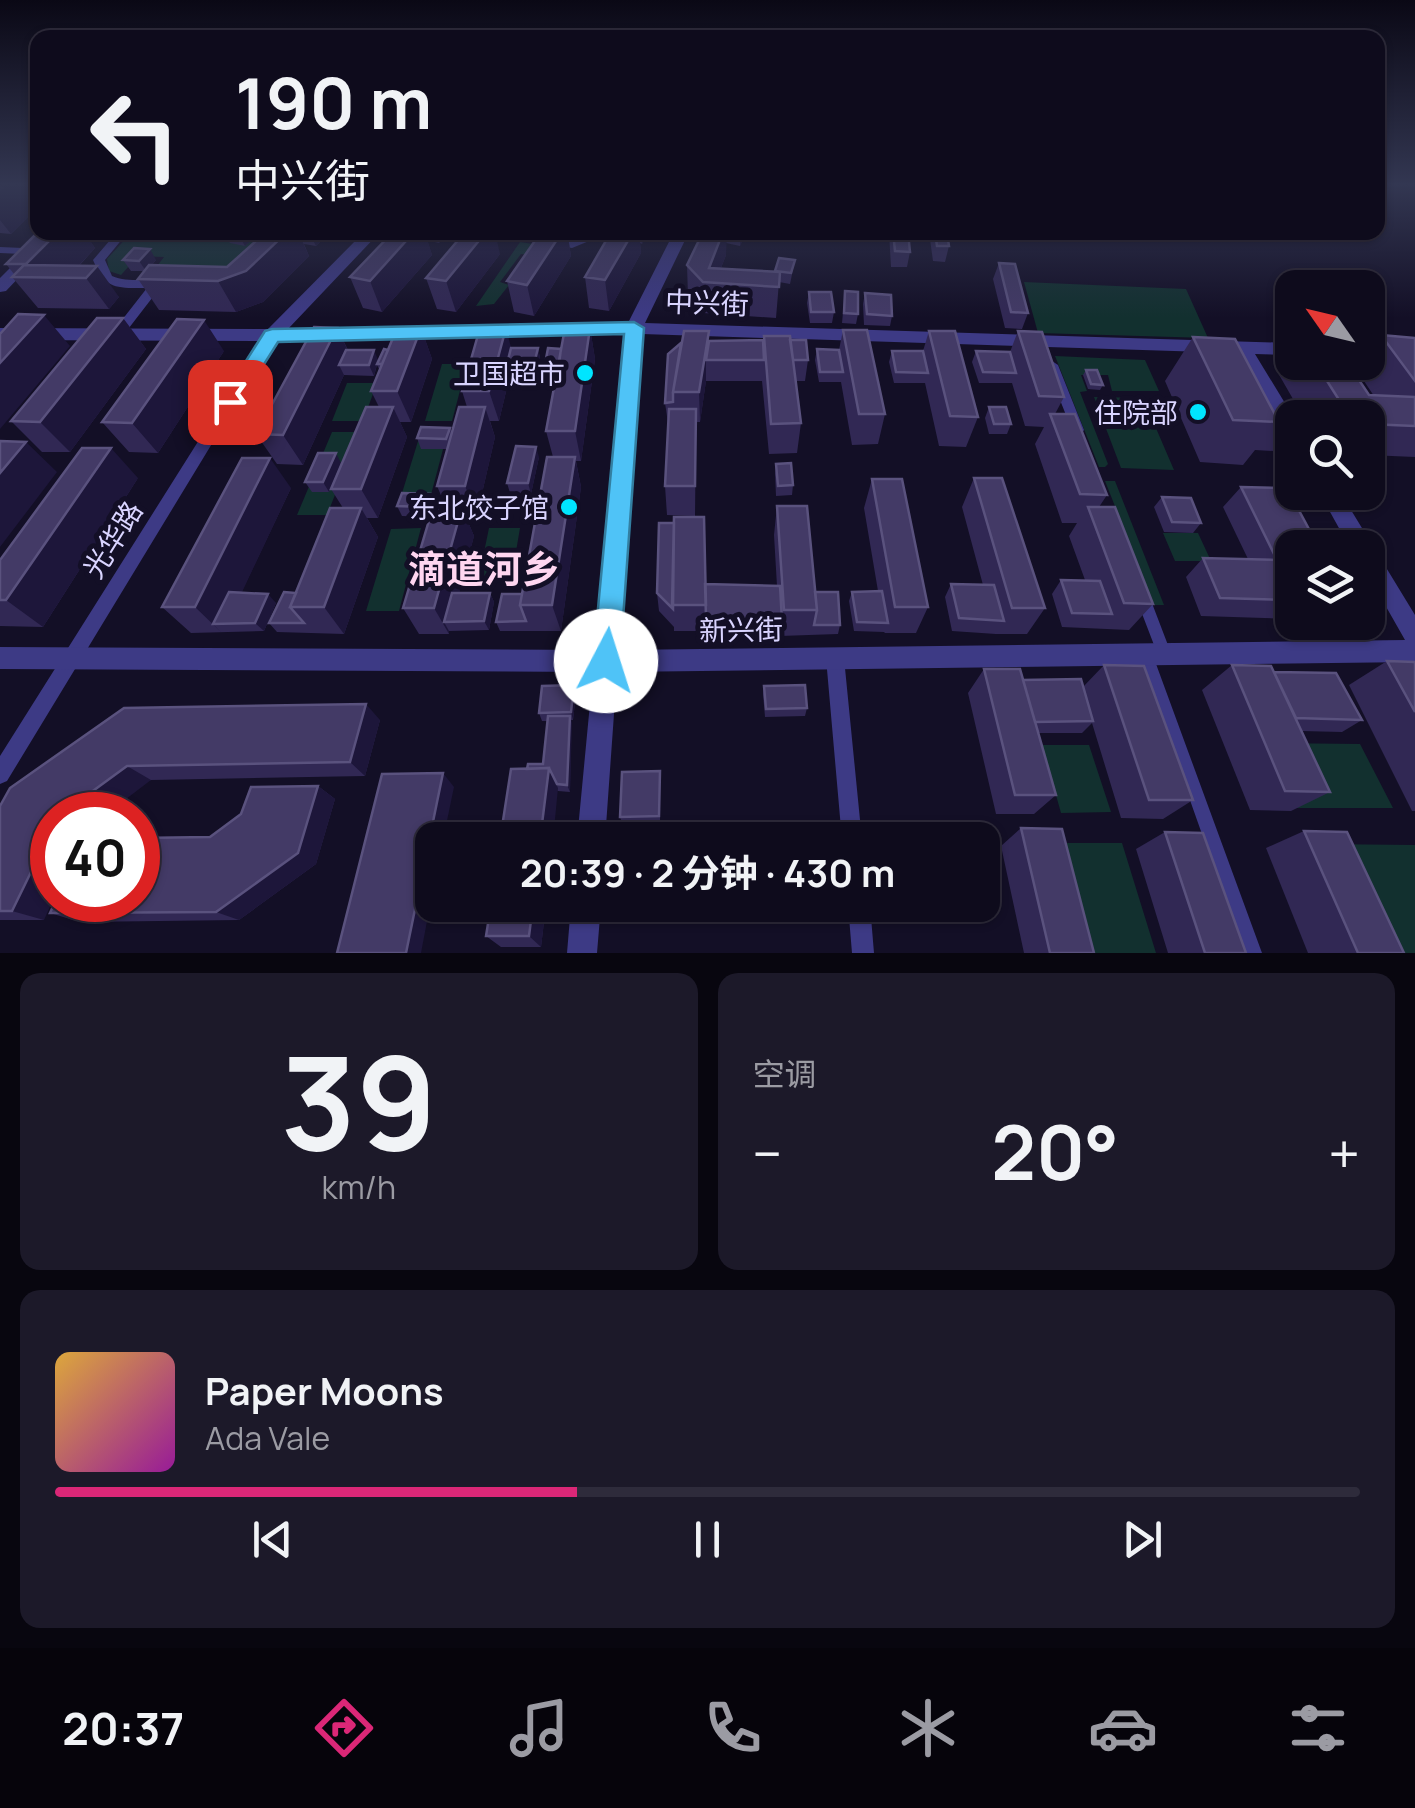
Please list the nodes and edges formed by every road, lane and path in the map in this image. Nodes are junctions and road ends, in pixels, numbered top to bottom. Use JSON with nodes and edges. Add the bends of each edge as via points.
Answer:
{"nodes":[{"id":1,"x":34,"y":240,"type":"edge"},
{"id":2,"x":47,"y":240,"type":"edge"},
{"id":3,"x":115,"y":240,"type":"edge"},
{"id":4,"x":365,"y":240,"type":"edge"},
{"id":5,"x":542,"y":240,"type":"edge"},
{"id":6,"x":585,"y":240,"type":"edge"},
{"id":7,"x":678,"y":240,"type":"edge"},
{"id":8,"x":0,"y":250,"type":"edge"},
{"id":9,"x":23,"y":250,"type":"junction"},
{"id":10,"x":0,"y":273,"type":"edge"},
{"id":11,"x":156,"y":285,"type":"junction"},
{"id":12,"x":172,"y":286,"type":"edge"},
{"id":13,"x":0,"y":287,"type":"edge"},
{"id":14,"x":634,"y":328,"type":"junction"},
{"id":15,"x":0,"y":334,"type":"edge"},
{"id":16,"x":118,"y":334,"type":"junction"},
{"id":17,"x":272,"y":335,"type":"junction"},
{"id":18,"x":1042,"y":339,"type":"junction"},
{"id":19,"x":1243,"y":348,"type":"junction"},
{"id":20,"x":1275,"y":349,"type":"edge"},
{"id":21,"x":1275,"y":402,"type":"edge"},
{"id":22,"x":1082,"y":440,"type":"edge"},
{"id":23,"x":1136,"y":581,"type":"edge"},
{"id":24,"x":1385,"y":585,"type":"edge"},
{"id":25,"x":1415,"y":636,"type":"edge"},
{"id":26,"x":1415,"y":651,"type":"edge"},
{"id":27,"x":1154,"y":653,"type":"junction"},
{"id":28,"x":0,"y":658,"type":"edge"},
{"id":29,"x":835,"y":658,"type":"junction"},
{"id":30,"x":68,"y":660,"type":"junction"},
{"id":31,"x":606,"y":661,"type":"junction"},
{"id":32,"x":0,"y":774,"type":"edge"},
{"id":33,"x":593,"y":822,"type":"edge"},
{"id":34,"x":850,"y":822,"type":"edge"},
{"id":35,"x":585,"y":922,"type":"edge"},
{"id":36,"x":860,"y":922,"type":"edge"},
{"id":37,"x":582,"y":953,"type":"edge"},
{"id":38,"x":863,"y":953,"type":"edge"},
{"id":39,"x":1253,"y":953,"type":"edge"}],
"edges":[{"from":1,"to":9,"type":"street"},
{"from":2,"to":13,"type":"street"},
{"from":3,"to":11,"type":"street","via":[[102,256],[107,278]]},
{"from":4,"to":17,"type":"street"},
{"from":5,"to":6,"type":"street"},
{"from":7,"to":14,"type":"street"},
{"from":8,"to":9,"type":"street"},
{"from":9,"to":10,"type":"street"},
{"from":11,"to":12,"type":"street"},
{"from":11,"to":16,"type":"street"},
{"from":14,"to":17,"type":"street","name":"中兴街"},
{"from":14,"to":18,"type":"street","name":"中兴街"},
{"from":14,"to":31,"type":"street"},
{"from":15,"to":16,"type":"street","name":"中兴街"},
{"from":16,"to":17,"type":"street","name":"中兴街"},
{"from":17,"to":30,"type":"street","name":"光华路"},
{"from":18,"to":19,"type":"street","name":"中兴街"},
{"from":18,"to":22,"type":"street"},
{"from":19,"to":20,"type":"street","name":"中兴街"},
{"from":19,"to":21,"type":"street"},
{"from":23,"to":27,"type":"street"},
{"from":24,"to":25,"type":"street"},
{"from":26,"to":27,"type":"street","name":"新兴街"},
{"from":27,"to":29,"type":"street","name":"新兴街"},
{"from":27,"to":39,"type":"street"},
{"from":28,"to":30,"type":"street","name":"新兴街"},
{"from":29,"to":31,"type":"street","name":"新兴街"},
{"from":29,"to":34,"type":"street"},
{"from":30,"to":31,"type":"street","name":"新兴街"},
{"from":30,"to":32,"type":"street","name":"光华路"},
{"from":31,"to":33,"type":"street"},
{"from":35,"to":37,"type":"street"},
{"from":36,"to":38,"type":"street"}]}
